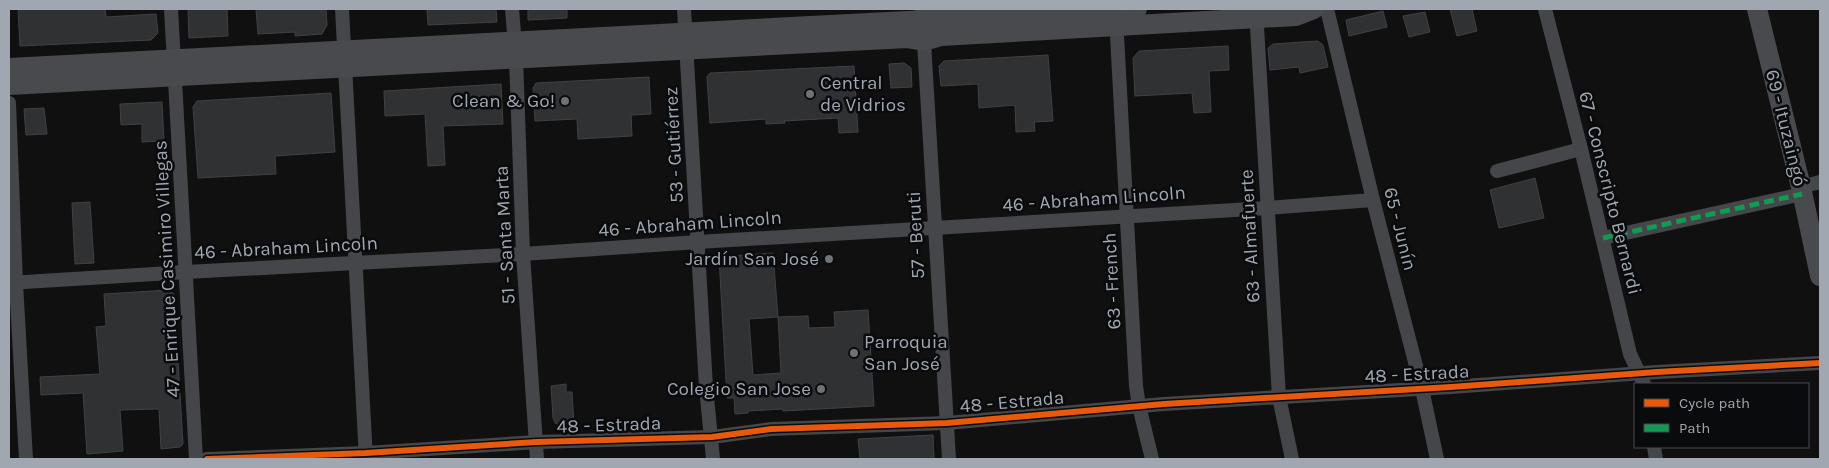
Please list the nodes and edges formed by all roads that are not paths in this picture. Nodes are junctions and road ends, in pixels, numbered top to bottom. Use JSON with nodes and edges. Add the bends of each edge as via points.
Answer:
{"nodes":[{"id":1,"x":171,"y":9,"type":"edge"},
{"id":2,"x":342,"y":9,"type":"edge"},
{"id":3,"x":512,"y":9,"type":"edge"},
{"id":4,"x":684,"y":9,"type":"edge"},
{"id":5,"x":1137,"y":9,"type":"edge"},
{"id":6,"x":1314,"y":9,"type":"edge"},
{"id":7,"x":1327,"y":9,"type":"edge"},
{"id":8,"x":1545,"y":9,"type":"edge"},
{"id":9,"x":1757,"y":9,"type":"edge"},
{"id":10,"x":923,"y":14,"type":"edge"},
{"id":11,"x":1256,"y":14,"type":"edge"},
{"id":12,"x":1116,"y":15,"type":"edge"},
{"id":13,"x":686,"y":41,"type":"junction"},
{"id":14,"x":924,"y":41,"type":"junction"},
{"id":15,"x":515,"y":50,"type":"junction"},
{"id":16,"x":346,"y":59,"type":"junction"},
{"id":17,"x":9,"y":68,"type":"edge"},
{"id":18,"x":174,"y":68,"type":"junction"},
{"id":19,"x":9,"y":85,"type":"edge"},
{"id":20,"x":9,"y":103,"type":"edge"},
{"id":21,"x":1581,"y":148,"type":"junction"},
{"id":22,"x":1497,"y":170,"type":"dead end"},
{"id":23,"x":1820,"y":182,"type":"edge"},
{"id":24,"x":1801,"y":190,"type":"junction"},
{"id":25,"x":1373,"y":200,"type":"junction"},
{"id":26,"x":1268,"y":208,"type":"junction"},
{"id":27,"x":1127,"y":216,"type":"junction"},
{"id":28,"x":934,"y":228,"type":"junction"},
{"id":29,"x":1603,"y":238,"type":"junction"},
{"id":30,"x":698,"y":242,"type":"junction"},
{"id":31,"x":524,"y":254,"type":"junction"},
{"id":32,"x":355,"y":263,"type":"junction"},
{"id":33,"x":186,"y":272,"type":"junction"},
{"id":34,"x":1820,"y":276,"type":"edge"},
{"id":35,"x":12,"y":283,"type":"edge"},
{"id":36,"x":1820,"y":363,"type":"edge"},
{"id":37,"x":1641,"y":379,"type":"edge"},
{"id":38,"x":1422,"y":389,"type":"junction"},
{"id":39,"x":1279,"y":397,"type":"junction"},
{"id":40,"x":1139,"y":406,"type":"junction"},
{"id":41,"x":947,"y":423,"type":"junction"},
{"id":42,"x":712,"y":437,"type":"junction"},
{"id":43,"x":537,"y":442,"type":"junction"},
{"id":44,"x":366,"y":456,"type":"edge"},
{"id":45,"x":26,"y":459,"type":"edge"},
{"id":46,"x":196,"y":459,"type":"edge"},
{"id":47,"x":207,"y":459,"type":"edge"},
{"id":48,"x":537,"y":459,"type":"edge"},
{"id":49,"x":713,"y":459,"type":"edge"},
{"id":50,"x":949,"y":459,"type":"edge"},
{"id":51,"x":1152,"y":459,"type":"edge"},
{"id":52,"x":1292,"y":459,"type":"edge"},
{"id":53,"x":1437,"y":459,"type":"edge"}],
"edges":[{"from":1,"to":18,"type":"street","name":"47 - Enrique Casimiro Villegas"},
{"from":2,"to":16,"type":"street"},
{"from":3,"to":15,"type":"street","name":"51 - Santa Marta"},
{"from":4,"to":13,"type":"street","name":"53 - Gutiérrez"},
{"from":5,"to":12,"type":"main road"},
{"from":6,"to":11,"type":"main road","via":[[1296,16]]},
{"from":7,"to":25,"type":"street","name":"65 - Junín"},
{"from":8,"to":21,"type":"street","name":"67 - Conscripto Bernardi"},
{"from":9,"to":24,"type":"main road","name":"69 - Ituzaingó"},
{"from":10,"to":12,"type":"main road"},
{"from":10,"to":13,"type":"main road"},
{"from":10,"to":14,"type":"street","name":"57 - Beruti"},
{"from":11,"to":12,"type":"main road"},
{"from":11,"to":26,"type":"street","name":"63 - Almafuerte"},
{"from":12,"to":14,"type":"main road","via":[[941,36]]},
{"from":12,"to":27,"type":"street","name":"63 - French"},
{"from":13,"to":14,"type":"main road","via":[[907,38]]},
{"from":13,"to":15,"type":"main road"},
{"from":13,"to":30,"type":"street","name":"53 - Gutiérrez"},
{"from":14,"to":28,"type":"street","name":"57 - Beruti"},
{"from":15,"to":16,"type":"main road"},
{"from":15,"to":31,"type":"street","name":"51 - Santa Marta"},
{"from":16,"to":18,"type":"main road"},
{"from":16,"to":32,"type":"street"},
{"from":17,"to":18,"type":"main road"},
{"from":18,"to":19,"type":"main road"},
{"from":18,"to":33,"type":"street","name":"47 - Enrique Casimiro Villegas"},
{"from":20,"to":35,"type":"street"},
{"from":21,"to":22,"type":"street"},
{"from":21,"to":29,"type":"street","name":"67 - Conscripto Bernardi"},
{"from":23,"to":24,"type":"street"},
{"from":24,"to":29,"type":"street"},
{"from":24,"to":34,"type":"main road","name":"69 - Ituzaingó"},
{"from":25,"to":26,"type":"street","name":"46 - Abraham Lincoln"},
{"from":25,"to":38,"type":"street","name":"65 - Junín"},
{"from":26,"to":27,"type":"street","name":"46 - Abraham Lincoln"},
{"from":26,"to":39,"type":"street","name":"63 - Almafuerte"},
{"from":27,"to":28,"type":"street","name":"46 - Abraham Lincoln"},
{"from":27,"to":40,"type":"street","name":"63 - French"},
{"from":28,"to":30,"type":"street","name":"46 - Abraham Lincoln"},
{"from":28,"to":41,"type":"street","name":"57 - Beruti"},
{"from":29,"to":37,"type":"street","name":"67 - Conscripto Bernardi","via":[[1630,354]]},
{"from":30,"to":31,"type":"street","name":"46 - Abraham Lincoln"},
{"from":30,"to":42,"type":"street","name":"53 - Gutiérrez"},
{"from":31,"to":32,"type":"street","name":"46 - Abraham Lincoln"},
{"from":31,"to":43,"type":"street","name":"51 - Santa Marta"},
{"from":32,"to":33,"type":"street","name":"46 - Abraham Lincoln"},
{"from":32,"to":44,"type":"street"},
{"from":33,"to":35,"type":"street","name":"46 - Abraham Lincoln"},
{"from":33,"to":46,"type":"street","name":"47 - Enrique Casimiro Villegas"},
{"from":35,"to":45,"type":"street"},
{"from":36,"to":37,"type":"street","name":"48 - Estrada"},
{"from":37,"to":38,"type":"street","name":"48 - Estrada"},
{"from":38,"to":39,"type":"street","name":"48 - Estrada"},
{"from":38,"to":53,"type":"street","name":"65 - Junín"},
{"from":39,"to":40,"type":"street","name":"48 - Estrada"},
{"from":39,"to":52,"type":"street","name":"63 - Almafuerte"},
{"from":40,"to":41,"type":"street","name":"48 - Estrada"},
{"from":40,"to":51,"type":"street","name":"63 - French"},
{"from":41,"to":42,"type":"street","name":"48 - Estrada","via":[[771,429]]},
{"from":41,"to":50,"type":"street","name":"57 - Beruti"},
{"from":42,"to":43,"type":"street","name":"48 - Estrada"},
{"from":42,"to":49,"type":"street","name":"53 - Gutiérrez"},
{"from":43,"to":44,"type":"street","name":"48 - Estrada"},
{"from":43,"to":48,"type":"street","name":"51 - Santa Marta"},
{"from":44,"to":47,"type":"street","name":"48 - Estrada"}]}
